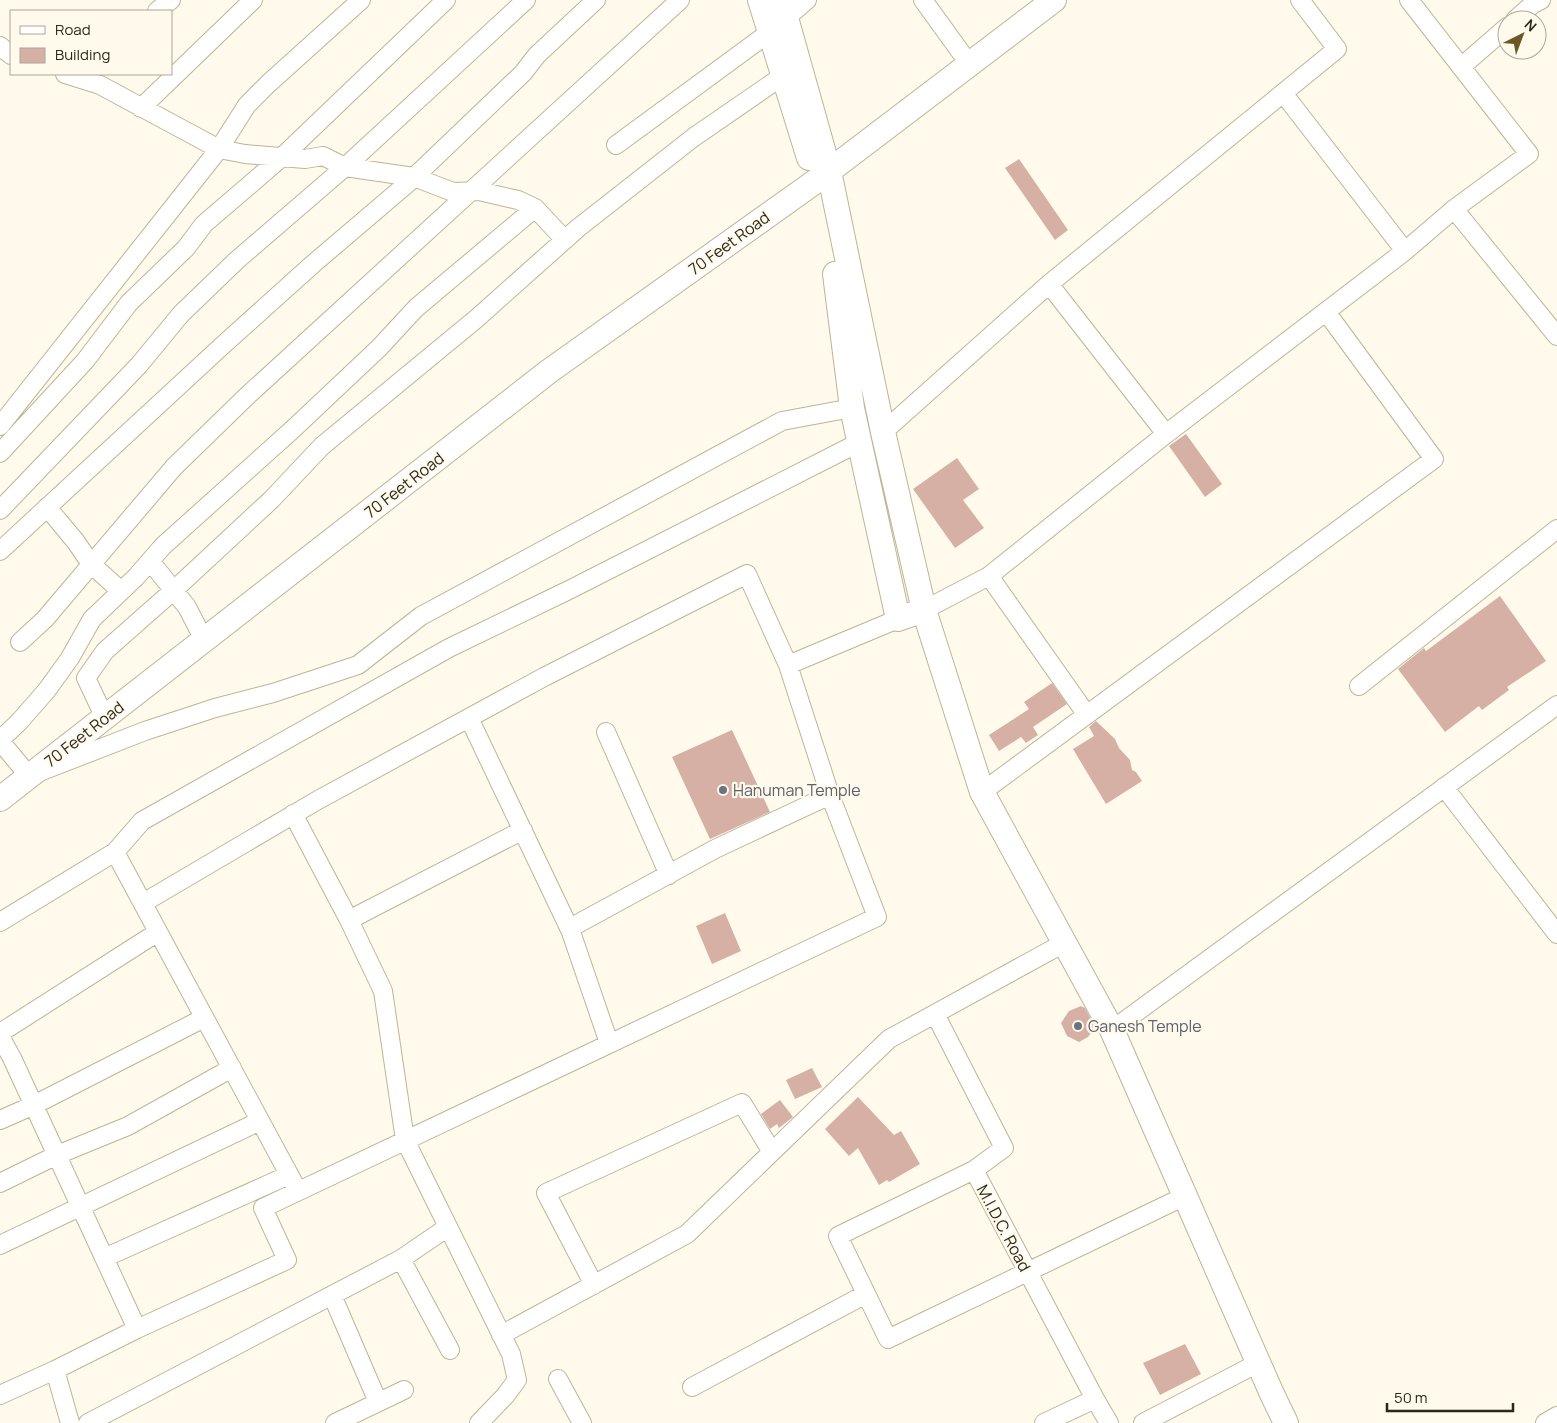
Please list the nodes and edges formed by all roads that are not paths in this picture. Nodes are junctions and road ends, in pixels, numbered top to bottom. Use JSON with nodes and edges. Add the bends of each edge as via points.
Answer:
{"nodes":[{"id":1,"x":171,"y":0,"type":"edge"},
{"id":2,"x":253,"y":0,"type":"edge"},
{"id":3,"x":362,"y":0,"type":"edge"},
{"id":4,"x":446,"y":0,"type":"edge"},
{"id":5,"x":526,"y":0,"type":"edge"},
{"id":6,"x":596,"y":0,"type":"edge"},
{"id":7,"x":680,"y":0,"type":"edge"},
{"id":8,"x":760,"y":0,"type":"edge"},
{"id":9,"x":808,"y":0,"type":"edge"},
{"id":10,"x":923,"y":0,"type":"edge"},
{"id":11,"x":1054,"y":0,"type":"edge"},
{"id":12,"x":1300,"y":0,"type":"edge"},
{"id":13,"x":1409,"y":0,"type":"edge"},
{"id":14,"x":1535,"y":1,"type":"edge"},
{"id":15,"x":158,"y":10,"type":"edge"},
{"id":16,"x":1526,"y":10,"type":"edge"},
{"id":17,"x":779,"y":17,"type":"edge"},
{"id":18,"x":1497,"y":36,"type":"edge"},
{"id":19,"x":970,"y":65,"type":"junction"},
{"id":20,"x":1461,"y":67,"type":"junction"},
{"id":21,"x":71,"y":75,"type":"edge"},
{"id":22,"x":784,"y":75,"type":"junction"},
{"id":23,"x":101,"y":80,"type":"edge"},
{"id":24,"x":1282,"y":93,"type":"junction"},
{"id":25,"x":141,"y":108,"type":"junction"},
{"id":26,"x":616,"y":145,"type":"dead end"},
{"id":27,"x":219,"y":149,"type":"junction"},
{"id":28,"x":282,"y":157,"type":"junction"},
{"id":29,"x":345,"y":167,"type":"junction"},
{"id":30,"x":822,"y":176,"type":"junction"},
{"id":31,"x":414,"y":177,"type":"junction"},
{"id":32,"x":470,"y":191,"type":"junction"},
{"id":33,"x":535,"y":208,"type":"junction"},
{"id":34,"x":1454,"y":209,"type":"junction"},
{"id":35,"x":566,"y":240,"type":"junction"},
{"id":36,"x":1405,"y":252,"type":"junction"},
{"id":37,"x":1049,"y":284,"type":"junction"},
{"id":38,"x":1327,"y":313,"type":"junction"},
{"id":39,"x":1557,"y":336,"type":"edge"},
{"id":40,"x":852,"y":408,"type":"junction"},
{"id":41,"x":0,"y":426,"type":"edge"},
{"id":42,"x":883,"y":432,"type":"junction"},
{"id":43,"x":1166,"y":434,"type":"junction"},
{"id":44,"x":860,"y":442,"type":"junction"},
{"id":45,"x":0,"y":452,"type":"edge"},
{"id":46,"x":47,"y":507,"type":"junction"},
{"id":47,"x":0,"y":510,"type":"edge"},
{"id":48,"x":1557,"y":529,"type":"edge"},
{"id":49,"x":0,"y":551,"type":"edge"},
{"id":50,"x":150,"y":561,"type":"junction"},
{"id":51,"x":91,"y":564,"type":"junction"},
{"id":52,"x":989,"y":576,"type":"junction"},
{"id":53,"x":174,"y":590,"type":"junction"},
{"id":54,"x":121,"y":591,"type":"junction"},
{"id":55,"x":924,"y":610,"type":"junction"},
{"id":56,"x":898,"y":618,"type":"junction"},
{"id":57,"x":204,"y":640,"type":"junction"},
{"id":58,"x":20,"y":642,"type":"dead end"},
{"id":59,"x":788,"y":665,"type":"junction"},
{"id":60,"x":1358,"y":686,"type":"dead end"},
{"id":61,"x":1557,"y":705,"type":"edge"},
{"id":62,"x":1087,"y":715,"type":"junction"},
{"id":63,"x":105,"y":718,"type":"junction"},
{"id":64,"x":469,"y":718,"type":"junction"},
{"id":65,"x":606,"y":732,"type":"dead end"},
{"id":66,"x":0,"y":740,"type":"edge"},
{"id":67,"x":29,"y":776,"type":"junction"},
{"id":68,"x":1444,"y":787,"type":"junction"},
{"id":69,"x":982,"y":792,"type":"junction"},
{"id":70,"x":830,"y":795,"type":"junction"},
{"id":71,"x":0,"y":799,"type":"edge"},
{"id":72,"x":292,"y":814,"type":"junction"},
{"id":73,"x":523,"y":830,"type":"junction"},
{"id":74,"x":115,"y":852,"type":"junction"},
{"id":75,"x":669,"y":875,"type":"junction"},
{"id":76,"x":143,"y":903,"type":"junction"},
{"id":77,"x":349,"y":920,"type":"junction"},
{"id":78,"x":0,"y":922,"type":"edge"},
{"id":79,"x":570,"y":928,"type":"junction"},
{"id":80,"x":158,"y":932,"type":"junction"},
{"id":81,"x":1557,"y":934,"type":"edge"},
{"id":82,"x":1064,"y":943,"type":"junction"},
{"id":83,"x":935,"y":1014,"type":"junction"},
{"id":84,"x":204,"y":1018,"type":"junction"},
{"id":85,"x":1112,"y":1030,"type":"junction"},
{"id":86,"x":0,"y":1035,"type":"edge"},
{"id":87,"x":610,"y":1043,"type":"junction"},
{"id":88,"x":232,"y":1068,"type":"junction"},
{"id":89,"x":34,"y":1105,"type":"junction"},
{"id":90,"x":0,"y":1120,"type":"edge"},
{"id":91,"x":260,"y":1121,"type":"junction"},
{"id":92,"x":405,"y":1140,"type":"junction"},
{"id":93,"x":772,"y":1152,"type":"junction"},
{"id":94,"x":57,"y":1155,"type":"junction"},
{"id":95,"x":974,"y":1170,"type":"junction"},
{"id":96,"x":289,"y":1175,"type":"junction"},
{"id":97,"x":0,"y":1183,"type":"edge"},
{"id":98,"x":298,"y":1191,"type":"junction"},
{"id":99,"x":1185,"y":1196,"type":"junction"},
{"id":100,"x":81,"y":1206,"type":"junction"},
{"id":101,"x":448,"y":1227,"type":"junction"},
{"id":102,"x":0,"y":1245,"type":"edge"},
{"id":103,"x":104,"y":1258,"type":"junction"},
{"id":104,"x":401,"y":1259,"type":"junction"},
{"id":105,"x":1027,"y":1272,"type":"junction"},
{"id":106,"x":594,"y":1285,"type":"junction"},
{"id":107,"x":866,"y":1294,"type":"junction"},
{"id":108,"x":332,"y":1295,"type":"junction"},
{"id":109,"x":136,"y":1329,"type":"junction"},
{"id":110,"x":501,"y":1335,"type":"junction"},
{"id":111,"x":450,"y":1350,"type":"dead end"},
{"id":112,"x":1258,"y":1363,"type":"junction"},
{"id":113,"x":55,"y":1370,"type":"junction"},
{"id":114,"x":558,"y":1379,"type":"dead end"},
{"id":115,"x":692,"y":1387,"type":"dead end"},
{"id":116,"x":404,"y":1390,"type":"dead end"},
{"id":117,"x":0,"y":1395,"type":"edge"},
{"id":118,"x":1095,"y":1399,"type":"junction"},
{"id":119,"x":378,"y":1402,"type":"junction"},
{"id":120,"x":1557,"y":1416,"type":"edge"},
{"id":121,"x":70,"y":1423,"type":"edge"},
{"id":122,"x":88,"y":1423,"type":"edge"},
{"id":123,"x":335,"y":1423,"type":"edge"},
{"id":124,"x":479,"y":1423,"type":"edge"},
{"id":125,"x":582,"y":1423,"type":"edge"},
{"id":126,"x":1044,"y":1423,"type":"edge"},
{"id":127,"x":1109,"y":1423,"type":"edge"},
{"id":128,"x":1143,"y":1423,"type":"edge"},
{"id":129,"x":1286,"y":1423,"type":"edge"},
{"id":130,"x":1545,"y":1423,"type":"edge"}],
"edges":[{"from":1,"to":15,"type":"street"},
{"from":2,"to":25,"type":"street"},
{"from":3,"to":27,"type":"street","via":[[268,84],[247,106]]},
{"from":4,"to":28,"type":"street"},
{"from":5,"to":29,"type":"street"},
{"from":6,"to":31,"type":"street"},
{"from":7,"to":32,"type":"street"},
{"from":8,"to":17,"type":"main road"},
{"from":9,"to":17,"type":"street"},
{"from":10,"to":19,"type":"street"},
{"from":11,"to":19,"type":"main road","name":"70 Feet Road"},
{"from":12,"to":24,"type":"street","via":[[1337,49]]},
{"from":13,"to":20,"type":"street"},
{"from":14,"to":16,"type":"street"},
{"from":17,"to":22,"type":"main road"},
{"from":17,"to":26,"type":"street"},
{"from":17,"to":30,"type":"main road"},
{"from":18,"to":20,"type":"street"},
{"from":19,"to":30,"type":"main road","name":"70 Feet Road"},
{"from":20,"to":34,"type":"street","via":[[1529,154]]},
{"from":21,"to":23,"type":"street"},
{"from":22,"to":30,"type":"main road"},
{"from":22,"to":35,"type":"street","via":[[694,137]]},
{"from":23,"to":25,"type":"street"},
{"from":24,"to":36,"type":"street"},
{"from":24,"to":37,"type":"street"},
{"from":25,"to":27,"type":"street"},
{"from":27,"to":28,"type":"street"},
{"from":27,"to":41,"type":"street"},
{"from":28,"to":29,"type":"street","via":[[323,156]]},
{"from":28,"to":45,"type":"street","via":[[204,224],[186,248],[129,303],[85,361]]},
{"from":29,"to":31,"type":"street"},
{"from":29,"to":47,"type":"street","via":[[237,260],[181,314],[139,365]]},
{"from":30,"to":40,"type":"main road"},
{"from":30,"to":42,"type":"main road"},
{"from":30,"to":57,"type":"main road","name":"70 Feet Road","via":[[548,372]]},
{"from":31,"to":32,"type":"street","via":[[453,192]]},
{"from":31,"to":46,"type":"street","via":[[313,264]]},
{"from":32,"to":33,"type":"street","via":[[518,200]]},
{"from":32,"to":51,"type":"street","via":[[174,467]]},
{"from":33,"to":35,"type":"street"},
{"from":33,"to":50,"type":"street","via":[[416,308],[379,348]]},
{"from":34,"to":36,"type":"street"},
{"from":34,"to":39,"type":"street"},
{"from":35,"to":53,"type":"street","via":[[322,446],[272,499]]},
{"from":36,"to":38,"type":"street"},
{"from":37,"to":42,"type":"street"},
{"from":37,"to":43,"type":"street"},
{"from":38,"to":43,"type":"street"},
{"from":38,"to":62,"type":"street","via":[[1434,459]]},
{"from":40,"to":44,"type":"main road"},
{"from":40,"to":67,"type":"street","via":[[782,421],[421,616],[358,665],[145,730]]},
{"from":42,"to":55,"type":"main road"},
{"from":43,"to":52,"type":"street"},
{"from":44,"to":56,"type":"main road"},
{"from":44,"to":74,"type":"street","via":[[440,653],[142,821]]},
{"from":46,"to":49,"type":"street"},
{"from":46,"to":51,"type":"street"},
{"from":48,"to":60,"type":"street"},
{"from":50,"to":53,"type":"street"},
{"from":50,"to":54,"type":"street"},
{"from":51,"to":54,"type":"street"},
{"from":51,"to":58,"type":"street","via":[[45,620]]},
{"from":52,"to":55,"type":"street"},
{"from":52,"to":62,"type":"street"},
{"from":53,"to":57,"type":"street","via":[[187,606]]},
{"from":53,"to":63,"type":"street","via":[[104,651],[86,678]]},
{"from":54,"to":66,"type":"street","via":[[92,619],[47,690]]},
{"from":55,"to":56,"type":"main road"},
{"from":55,"to":69,"type":"main road"},
{"from":56,"to":59,"type":"street"},
{"from":57,"to":63,"type":"main road","name":"70 Feet Road"},
{"from":59,"to":64,"type":"street","via":[[748,574]]},
{"from":59,"to":70,"type":"street"},
{"from":61,"to":68,"type":"street"},
{"from":62,"to":69,"type":"street"},
{"from":63,"to":67,"type":"main road","name":"70 Feet Road"},
{"from":64,"to":72,"type":"street"},
{"from":64,"to":73,"type":"street"},
{"from":65,"to":75,"type":"street"},
{"from":66,"to":67,"type":"street"},
{"from":67,"to":71,"type":"main road","name":"70 Feet Road"},
{"from":68,"to":81,"type":"street"},
{"from":68,"to":85,"type":"street"},
{"from":69,"to":82,"type":"main road"},
{"from":70,"to":75,"type":"street","via":[[715,849]]},
{"from":70,"to":87,"type":"street","via":[[877,917]]},
{"from":72,"to":76,"type":"street"},
{"from":72,"to":77,"type":"street"},
{"from":73,"to":77,"type":"street"},
{"from":73,"to":79,"type":"street"},
{"from":74,"to":76,"type":"street"},
{"from":74,"to":78,"type":"street"},
{"from":75,"to":79,"type":"street"},
{"from":76,"to":80,"type":"street"},
{"from":77,"to":92,"type":"street","via":[[383,991]]},
{"from":79,"to":87,"type":"street"},
{"from":80,"to":84,"type":"street"},
{"from":80,"to":86,"type":"street"},
{"from":82,"to":83,"type":"street"},
{"from":82,"to":85,"type":"main road"},
{"from":83,"to":93,"type":"street","via":[[889,1039]]},
{"from":83,"to":95,"type":"street","name":"M.I.D.C. Road","via":[[1004,1148]]},
{"from":84,"to":88,"type":"street"},
{"from":84,"to":89,"type":"street"},
{"from":85,"to":99,"type":"main road"},
{"from":86,"to":89,"type":"street"},
{"from":87,"to":92,"type":"street"},
{"from":88,"to":91,"type":"street"},
{"from":88,"to":94,"type":"street","via":[[128,1126]]},
{"from":89,"to":90,"type":"street"},
{"from":89,"to":94,"type":"street"},
{"from":91,"to":96,"type":"street"},
{"from":91,"to":100,"type":"street"},
{"from":92,"to":98,"type":"street"},
{"from":92,"to":101,"type":"street"},
{"from":93,"to":106,"type":"street","via":[[687,1234]]},
{"from":93,"to":106,"type":"street","via":[[742,1103],[546,1194]]},
{"from":94,"to":97,"type":"street"},
{"from":94,"to":100,"type":"street"},
{"from":95,"to":105,"type":"street","name":"M.I.D.C. Road"},
{"from":95,"to":107,"type":"street","via":[[838,1236]]},
{"from":96,"to":98,"type":"street"},
{"from":96,"to":103,"type":"street"},
{"from":98,"to":109,"type":"street","via":[[263,1208],[287,1260]]},
{"from":99,"to":105,"type":"street"},
{"from":99,"to":112,"type":"main road"},
{"from":100,"to":102,"type":"street"},
{"from":100,"to":103,"type":"street"},
{"from":101,"to":104,"type":"street"},
{"from":101,"to":110,"type":"street"},
{"from":103,"to":109,"type":"street"},
{"from":104,"to":108,"type":"street"},
{"from":104,"to":111,"type":"street"},
{"from":105,"to":107,"type":"street","via":[[888,1339]]},
{"from":105,"to":118,"type":"street","name":"M.I.D.C. Road"},
{"from":106,"to":110,"type":"street"},
{"from":107,"to":115,"type":"street"},
{"from":108,"to":119,"type":"street"},
{"from":108,"to":122,"type":"street"},
{"from":109,"to":113,"type":"street"},
{"from":110,"to":124,"type":"street","via":[[511,1354],[516,1380],[506,1396]]},
{"from":112,"to":128,"type":"street"},
{"from":112,"to":129,"type":"main road"},
{"from":113,"to":117,"type":"street"},
{"from":113,"to":121,"type":"street"},
{"from":114,"to":125,"type":"street"},
{"from":116,"to":119,"type":"street"},
{"from":118,"to":126,"type":"street"},
{"from":118,"to":127,"type":"street","name":"M.I.D.C. Road"},
{"from":119,"to":123,"type":"street"},
{"from":120,"to":130,"type":"street"}]}
